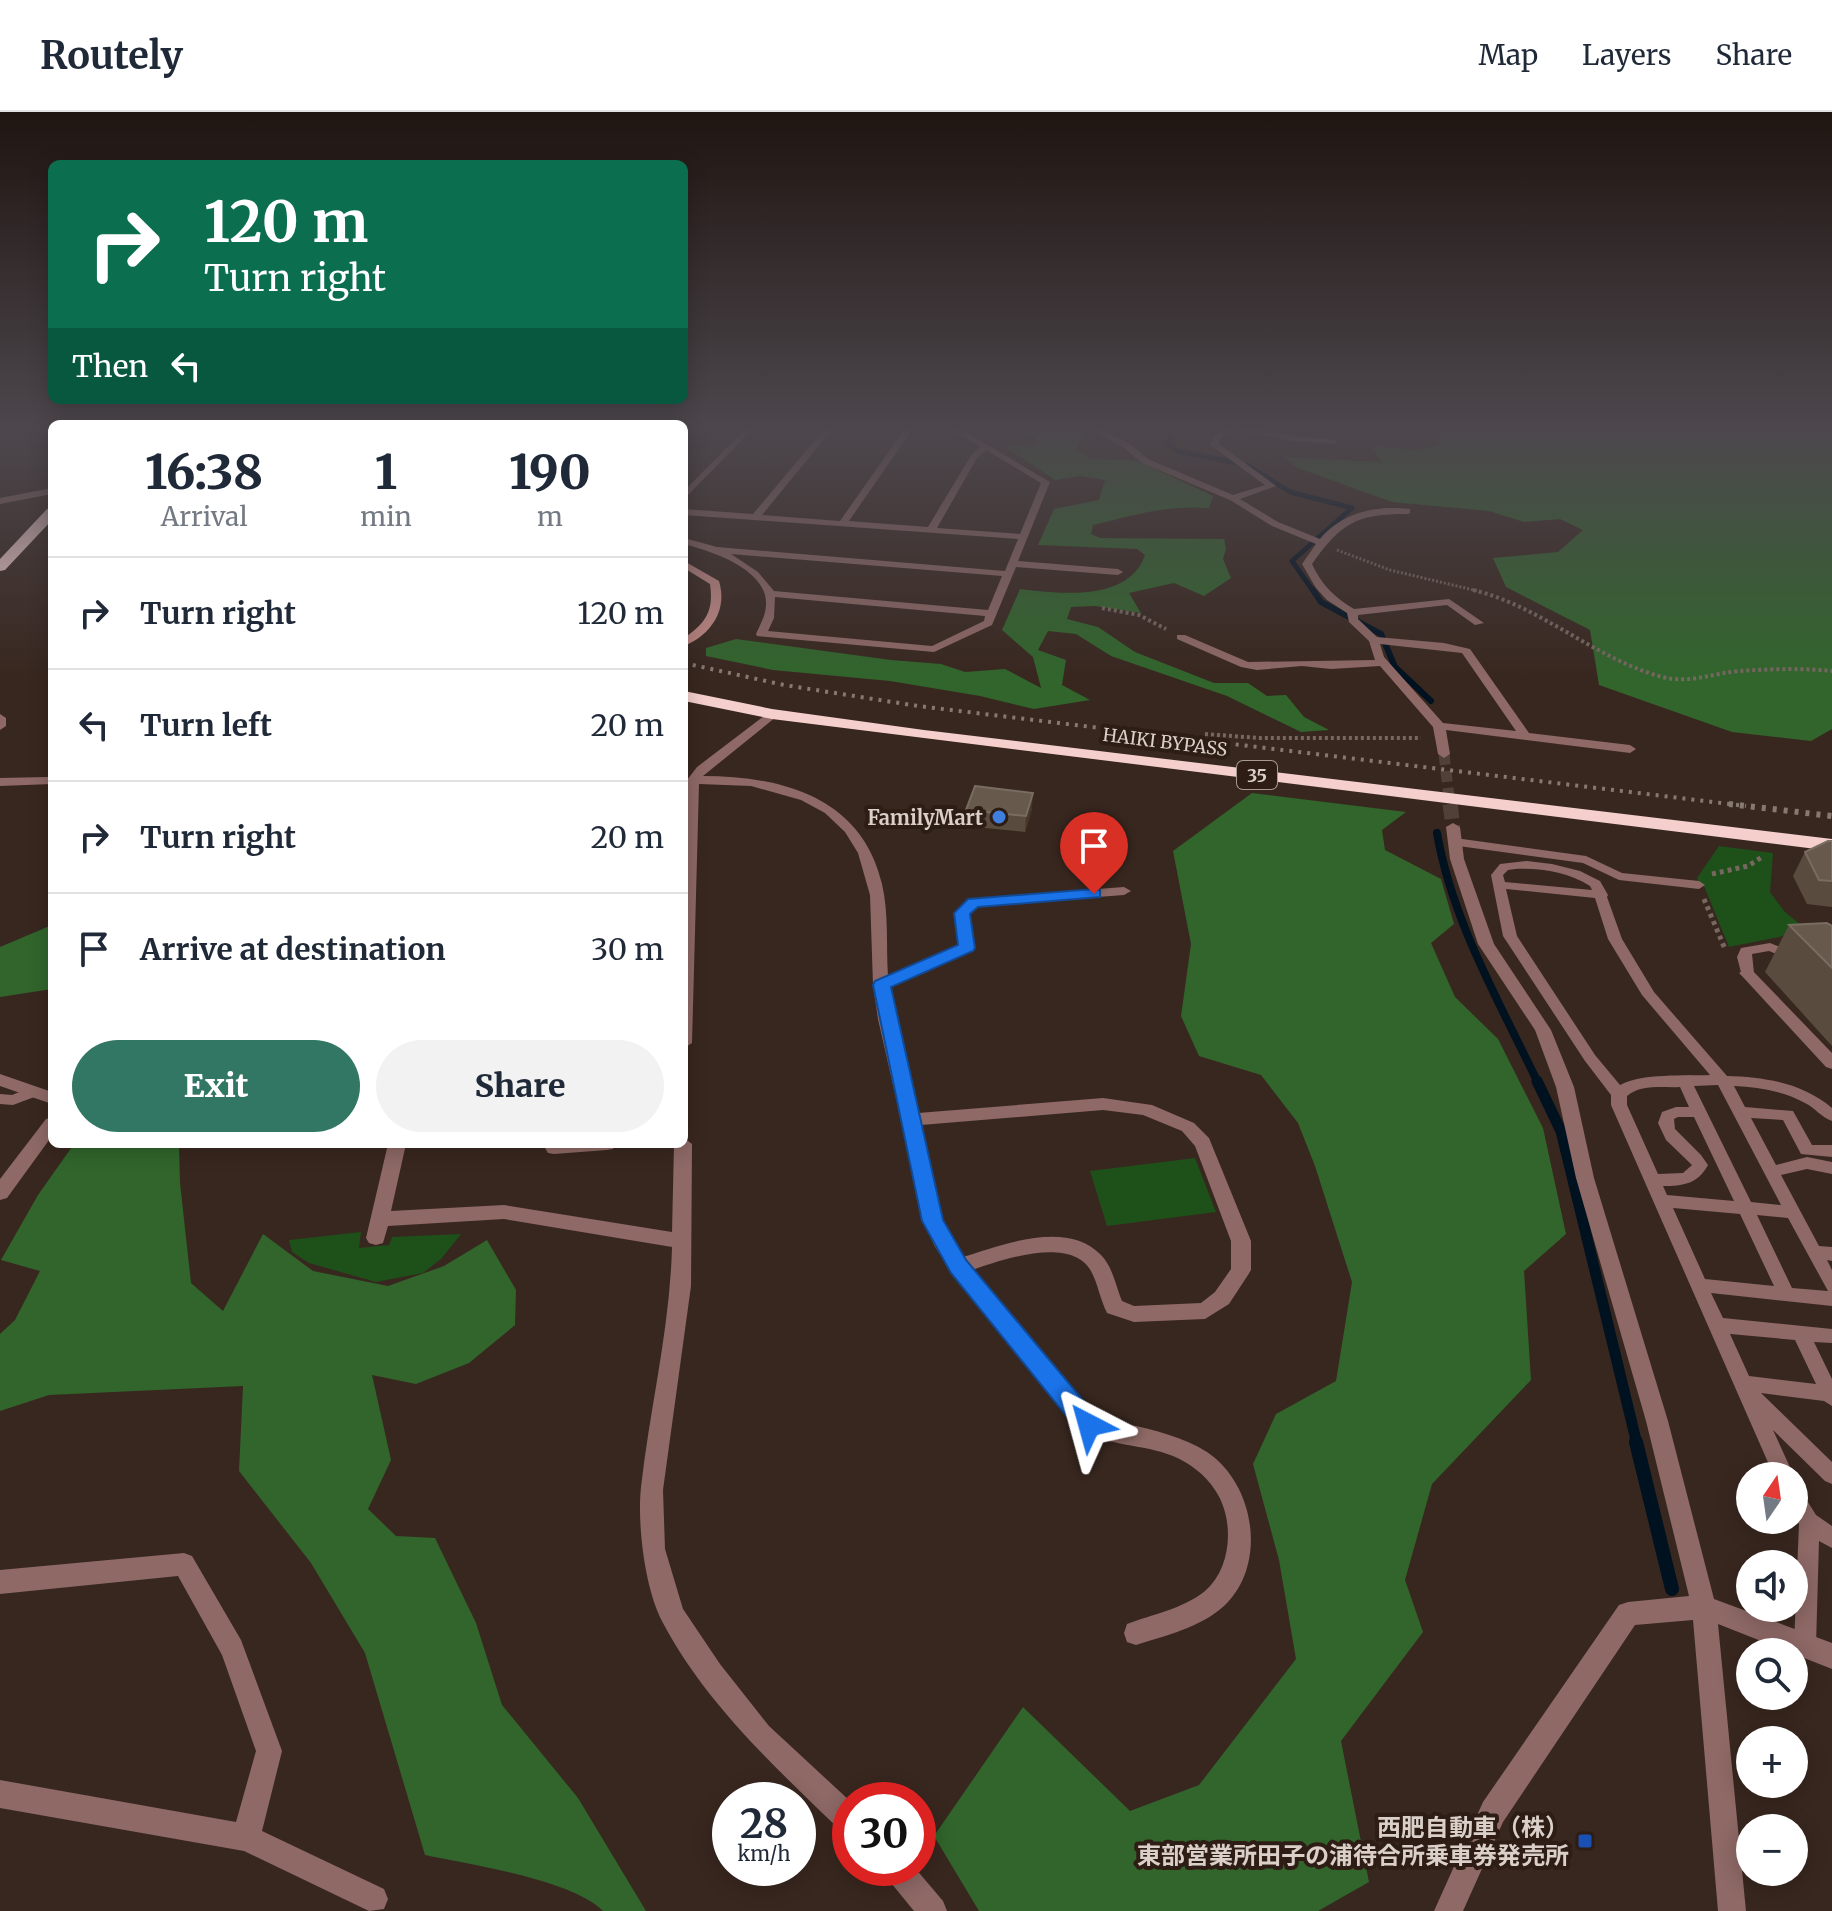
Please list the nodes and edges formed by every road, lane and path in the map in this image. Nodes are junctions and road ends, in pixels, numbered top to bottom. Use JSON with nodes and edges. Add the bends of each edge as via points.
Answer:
{"nodes":[{"id":1,"x":760,"y":511,"type":"edge"},
{"id":2,"x":851,"y":511,"type":"edge"},
{"id":3,"x":942,"y":511,"type":"edge"},
{"id":4,"x":1035,"y":511,"type":"edge"},
{"id":5,"x":1254,"y":511,"type":"edge"},
{"id":6,"x":1407,"y":511,"type":"dead end"},
{"id":7,"x":688,"y":512,"type":"edge"},
{"id":8,"x":48,"y":516,"type":"edge"},
{"id":9,"x":756,"y":516,"type":"junction"},
{"id":10,"x":843,"y":523,"type":"junction"},
{"id":11,"x":931,"y":530,"type":"junction"},
{"id":12,"x":1025,"y":537,"type":"junction"},
{"id":13,"x":688,"y":542,"type":"edge"},
{"id":14,"x":1322,"y":543,"type":"junction"},
{"id":15,"x":717,"y":550,"type":"junction"},
{"id":16,"x":688,"y":566,"type":"edge"},
{"id":17,"x":0,"y":567,"type":"edge"},
{"id":18,"x":1012,"y":569,"type":"junction"},
{"id":19,"x":1118,"y":572,"type":"dead end"},
{"id":20,"x":771,"y":594,"type":"junction"},
{"id":21,"x":1102,"y":608,"type":"dead end"},
{"id":22,"x":993,"y":614,"type":"junction"},
{"id":23,"x":1352,"y":616,"type":"junction"},
{"id":24,"x":1479,"y":623,"type":"dead end"},
{"id":25,"x":1181,"y":637,"type":"joint"},
{"id":26,"x":688,"y":640,"type":"edge"},
{"id":27,"x":1374,"y":640,"type":"junction"},
{"id":28,"x":1383,"y":663,"type":"junction"},
{"id":29,"x":1832,"y":671,"type":"edge"},
{"id":30,"x":688,"y":697,"type":"edge"},
{"id":31,"x":772,"y":714,"type":"junction"},
{"id":32,"x":0,"y":718,"type":"edge"},
{"id":33,"x":0,"y":726,"type":"edge"},
{"id":34,"x":1439,"y":726,"type":"junction"},
{"id":35,"x":1205,"y":734,"type":"dead end"},
{"id":36,"x":1525,"y":736,"type":"junction"},
{"id":37,"x":1442,"y":740,"type":"junction"},
{"id":38,"x":1630,"y":749,"type":"dead end"},
{"id":39,"x":1444,"y":754,"type":"tunnel mouth"},
{"id":40,"x":693,"y":780,"type":"junction"},
{"id":41,"x":48,"y":781,"type":"dead end"},
{"id":42,"x":0,"y":782,"type":"edge"},
{"id":43,"x":688,"y":835,"type":"edge"},
{"id":44,"x":1454,"y":835,"type":"joint"},
{"id":45,"x":1832,"y":845,"type":"edge"},
{"id":46,"x":1773,"y":853,"type":"dead end"},
{"id":47,"x":688,"y":871,"type":"edge"},
{"id":48,"x":1499,"y":885,"type":"junction"},
{"id":49,"x":1699,"y":885,"type":"junction"},
{"id":50,"x":1124,"y":891,"type":"dead end"},
{"id":51,"x":1602,"y":895,"type":"junction"},
{"id":52,"x":688,"y":931,"type":"edge"},
{"id":53,"x":1727,"y":953,"type":"dead end"},
{"id":54,"x":1806,"y":965,"type":"edge"},
{"id":55,"x":1747,"y":973,"type":"joint"},
{"id":56,"x":881,"y":985,"type":"junction"},
{"id":57,"x":1832,"y":1063,"type":"edge"},
{"id":58,"x":0,"y":1080,"type":"edge"},
{"id":59,"x":1685,"y":1082,"type":"junction"},
{"id":60,"x":1724,"y":1082,"type":"junction"},
{"id":61,"x":32,"y":1092,"type":"junction"},
{"id":62,"x":1619,"y":1094,"type":"junction"},
{"id":63,"x":48,"y":1097,"type":"edge"},
{"id":64,"x":0,"y":1099,"type":"edge"},
{"id":65,"x":1699,"y":1112,"type":"junction"},
{"id":66,"x":1740,"y":1112,"type":"junction"},
{"id":67,"x":1832,"y":1116,"type":"edge"},
{"id":68,"x":911,"y":1120,"type":"junction"},
{"id":69,"x":48,"y":1128,"type":"edge"},
{"id":70,"x":396,"y":1148,"type":"edge"},
{"id":71,"x":683,"y":1148,"type":"edge"},
{"id":72,"x":1832,"y":1151,"type":"edge"},
{"id":73,"x":1810,"y":1156,"type":"junction"},
{"id":74,"x":1832,"y":1168,"type":"edge"},
{"id":75,"x":1772,"y":1172,"type":"junction"},
{"id":76,"x":1652,"y":1180,"type":"junction"},
{"id":77,"x":0,"y":1193,"type":"edge"},
{"id":78,"x":1662,"y":1201,"type":"junction"},
{"id":79,"x":1747,"y":1208,"type":"junction"},
{"id":80,"x":1793,"y":1212,"type":"junction"},
{"id":81,"x":683,"y":1241,"type":"junction"},
{"id":82,"x":1823,"y":1253,"type":"edge"},
{"id":83,"x":959,"y":1266,"type":"junction"},
{"id":84,"x":1699,"y":1285,"type":"junction"},
{"id":85,"x":1832,"y":1286,"type":"edge"},
{"id":86,"x":1787,"y":1295,"type":"junction"},
{"id":87,"x":1832,"y":1299,"type":"edge"},
{"id":88,"x":1717,"y":1325,"type":"junction"},
{"id":89,"x":1801,"y":1333,"type":"junction"},
{"id":90,"x":1832,"y":1336,"type":"edge"},
{"id":91,"x":1744,"y":1387,"type":"junction"},
{"id":92,"x":1831,"y":1396,"type":"edge"},
{"id":93,"x":1778,"y":1462,"type":"edge"},
{"id":94,"x":1832,"y":1475,"type":"edge"},
{"id":95,"x":1809,"y":1522,"type":"joint"},
{"id":96,"x":1832,"y":1538,"type":"edge"},
{"id":97,"x":0,"y":1582,"type":"edge"},
{"id":98,"x":1704,"y":1607,"type":"junction"},
{"id":99,"x":1136,"y":1633,"type":"dead end"},
{"id":100,"x":1786,"y":1638,"type":"edge"},
{"id":101,"x":1805,"y":1638,"type":"edge"},
{"id":102,"x":1808,"y":1646,"type":"edge"},
{"id":103,"x":1832,"y":1656,"type":"edge"},
{"id":104,"x":0,"y":1794,"type":"edge"},
{"id":105,"x":832,"y":1803,"type":"edge"},
{"id":106,"x":246,"y":1838,"type":"junction"},
{"id":107,"x":912,"y":1886,"type":"edge"},
{"id":108,"x":374,"y":1899,"type":"dead end"},
{"id":109,"x":933,"y":1911,"type":"edge"},
{"id":110,"x":1448,"y":1911,"type":"edge"},
{"id":111,"x":1732,"y":1911,"type":"edge"}],
"edges":[{"from":1,"to":9,"type":"street"},
{"from":2,"to":10,"type":"street"},
{"from":3,"to":11,"type":"street"},
{"from":4,"to":12,"type":"street"},
{"from":5,"to":14,"type":"street"},
{"from":6,"to":14,"type":"street","via":[[1360,513]]},
{"from":7,"to":9,"type":"street"},
{"from":8,"to":17,"type":"highway"},
{"from":9,"to":10,"type":"street"},
{"from":10,"to":11,"type":"street"},
{"from":11,"to":12,"type":"street"},
{"from":12,"to":18,"type":"street"},
{"from":13,"to":15,"type":"street"},
{"from":14,"to":23,"type":"street","via":[[1307,564],[1310,573]]},
{"from":14,"to":29,"type":"path","via":[[1390,570],[1502,597],[1602,655],[1663,677],[1695,681],[1737,671]]},
{"from":15,"to":18,"type":"street"},
{"from":15,"to":20,"type":"street","via":[[753,571]]},
{"from":16,"to":26,"type":"street","via":[[715,583],[719,602],[715,616]]},
{"from":18,"to":19,"type":"street"},
{"from":18,"to":22,"type":"street"},
{"from":20,"to":22,"type":"street"},
{"from":20,"to":22,"type":"street","via":[[771,617],[761,634],[906,648],[934,649],[988,623]]},
{"from":21,"to":25,"type":"path","via":[[1139,615]]},
{"from":23,"to":24,"type":"street","via":[[1449,602]]},
{"from":23,"to":27,"type":"street"},
{"from":25,"to":28,"type":"street","via":[[1257,667]]},
{"from":27,"to":28,"type":"street"},
{"from":27,"to":36,"type":"street","via":[[1466,651]]},
{"from":28,"to":34,"type":"street"},
{"from":30,"to":31,"type":"highway","name":"HAIKI BYPASS","number":"35"},
{"from":31,"to":40,"type":"street"},
{"from":31,"to":45,"type":"highway","name":"HAIKI BYPASS","number":"35"},
{"from":32,"to":33,"type":"street"},
{"from":34,"to":36,"type":"street"},
{"from":34,"to":37,"type":"street"},
{"from":35,"to":37,"type":"path","via":[[1261,740],[1395,735]]},
{"from":36,"to":38,"type":"street"},
{"from":37,"to":39,"type":"street"},
{"from":40,"to":43,"type":"street"},
{"from":40,"to":56,"type":"street","via":[[784,788],[827,807],[845,823],[875,880]]},
{"from":41,"to":42,"type":"street"},
{"from":44,"to":49,"type":"lane","via":[[1586,860],[1619,876]]},
{"from":44,"to":98,"type":"street","via":[[1486,944],[1543,1030],[1565,1087],[1585,1178],[1657,1421]]},
{"from":46,"to":49,"type":"path","via":[[1748,866],[1697,878]]},
{"from":47,"to":52,"type":"street"},
{"from":48,"to":51,"type":"lane"},
{"from":48,"to":51,"type":"lane","via":[[1497,875],[1504,867],[1524,866],[1576,873],[1596,884]]},
{"from":48,"to":62,"type":"lane","via":[[1510,936]]},
{"from":49,"to":53,"type":"path"},
{"from":50,"to":56,"type":"street","via":[[974,902],[962,913],[967,948]]},
{"from":51,"to":60,"type":"lane","via":[[1615,939],[1649,995]]},
{"from":54,"to":55,"type":"lane","via":[[1770,947],[1746,951]]},
{"from":55,"to":57,"type":"street"},
{"from":56,"to":68,"type":"street"},
{"from":58,"to":61,"type":"street"},
{"from":59,"to":60,"type":"lane"},
{"from":59,"to":62,"type":"lane","via":[[1629,1086]]},
{"from":59,"to":65,"type":"lane"},
{"from":60,"to":66,"type":"lane"},
{"from":60,"to":67,"type":"lane","via":[[1782,1088],[1807,1097]]},
{"from":61,"to":63,"type":"street"},
{"from":61,"to":64,"type":"lane"},
{"from":62,"to":76,"type":"lane"},
{"from":65,"to":76,"type":"lane","via":[[1676,1112],[1664,1121],[1672,1137],[1696,1158],[1697,1172],[1692,1177]]},
{"from":65,"to":79,"type":"lane"},
{"from":66,"to":73,"type":"lane","via":[[1788,1115]]},
{"from":66,"to":75,"type":"lane"},
{"from":68,"to":83,"type":"street","via":[[933,1221]]},
{"from":68,"to":83,"type":"street","via":[[1103,1104],[1146,1109],[1188,1127],[1203,1143],[1241,1241],[1241,1270],[1222,1298],[1205,1311],[1134,1314],[1114,1307],[1095,1261],[1076,1246],[1021,1247]]},
{"from":69,"to":77,"type":"street"},
{"from":70,"to":81,"type":"street","via":[[378,1229],[504,1212]]},
{"from":71,"to":81,"type":"street"},
{"from":72,"to":73,"type":"lane"},
{"from":73,"to":74,"type":"lane"},
{"from":73,"to":75,"type":"lane"},
{"from":75,"to":80,"type":"lane"},
{"from":76,"to":78,"type":"lane"},
{"from":78,"to":79,"type":"lane"},
{"from":78,"to":84,"type":"lane"},
{"from":79,"to":80,"type":"lane"},
{"from":79,"to":86,"type":"lane"},
{"from":80,"to":82,"type":"lane"},
{"from":81,"to":105,"type":"street","via":[[652,1490],[653,1549],[672,1615],[711,1673],[760,1735]]},
{"from":82,"to":85,"type":"lane"},
{"from":83,"to":99,"type":"street","via":[[1089,1425],[1175,1445],[1212,1466],[1231,1496],[1239,1554],[1233,1582],[1212,1603]]},
{"from":84,"to":86,"type":"lane"},
{"from":84,"to":88,"type":"lane"},
{"from":86,"to":87,"type":"lane"},
{"from":88,"to":89,"type":"lane"},
{"from":88,"to":91,"type":"lane"},
{"from":89,"to":90,"type":"lane"},
{"from":89,"to":92,"type":"lane"},
{"from":91,"to":92,"type":"lane"},
{"from":91,"to":93,"type":"lane"},
{"from":91,"to":94,"type":"lane"},
{"from":95,"to":96,"type":"lane"},
{"from":95,"to":101,"type":"lane"},
{"from":97,"to":106,"type":"street","via":[[184,1564],[232,1649],[269,1751]]},
{"from":98,"to":100,"type":"street"},
{"from":98,"to":110,"type":"street","via":[[1628,1614],[1493,1812]]},
{"from":98,"to":111,"type":"street"},
{"from":102,"to":103,"type":"street"},
{"from":104,"to":106,"type":"street"},
{"from":106,"to":108,"type":"street"},
{"from":107,"to":109,"type":"street"}]}
